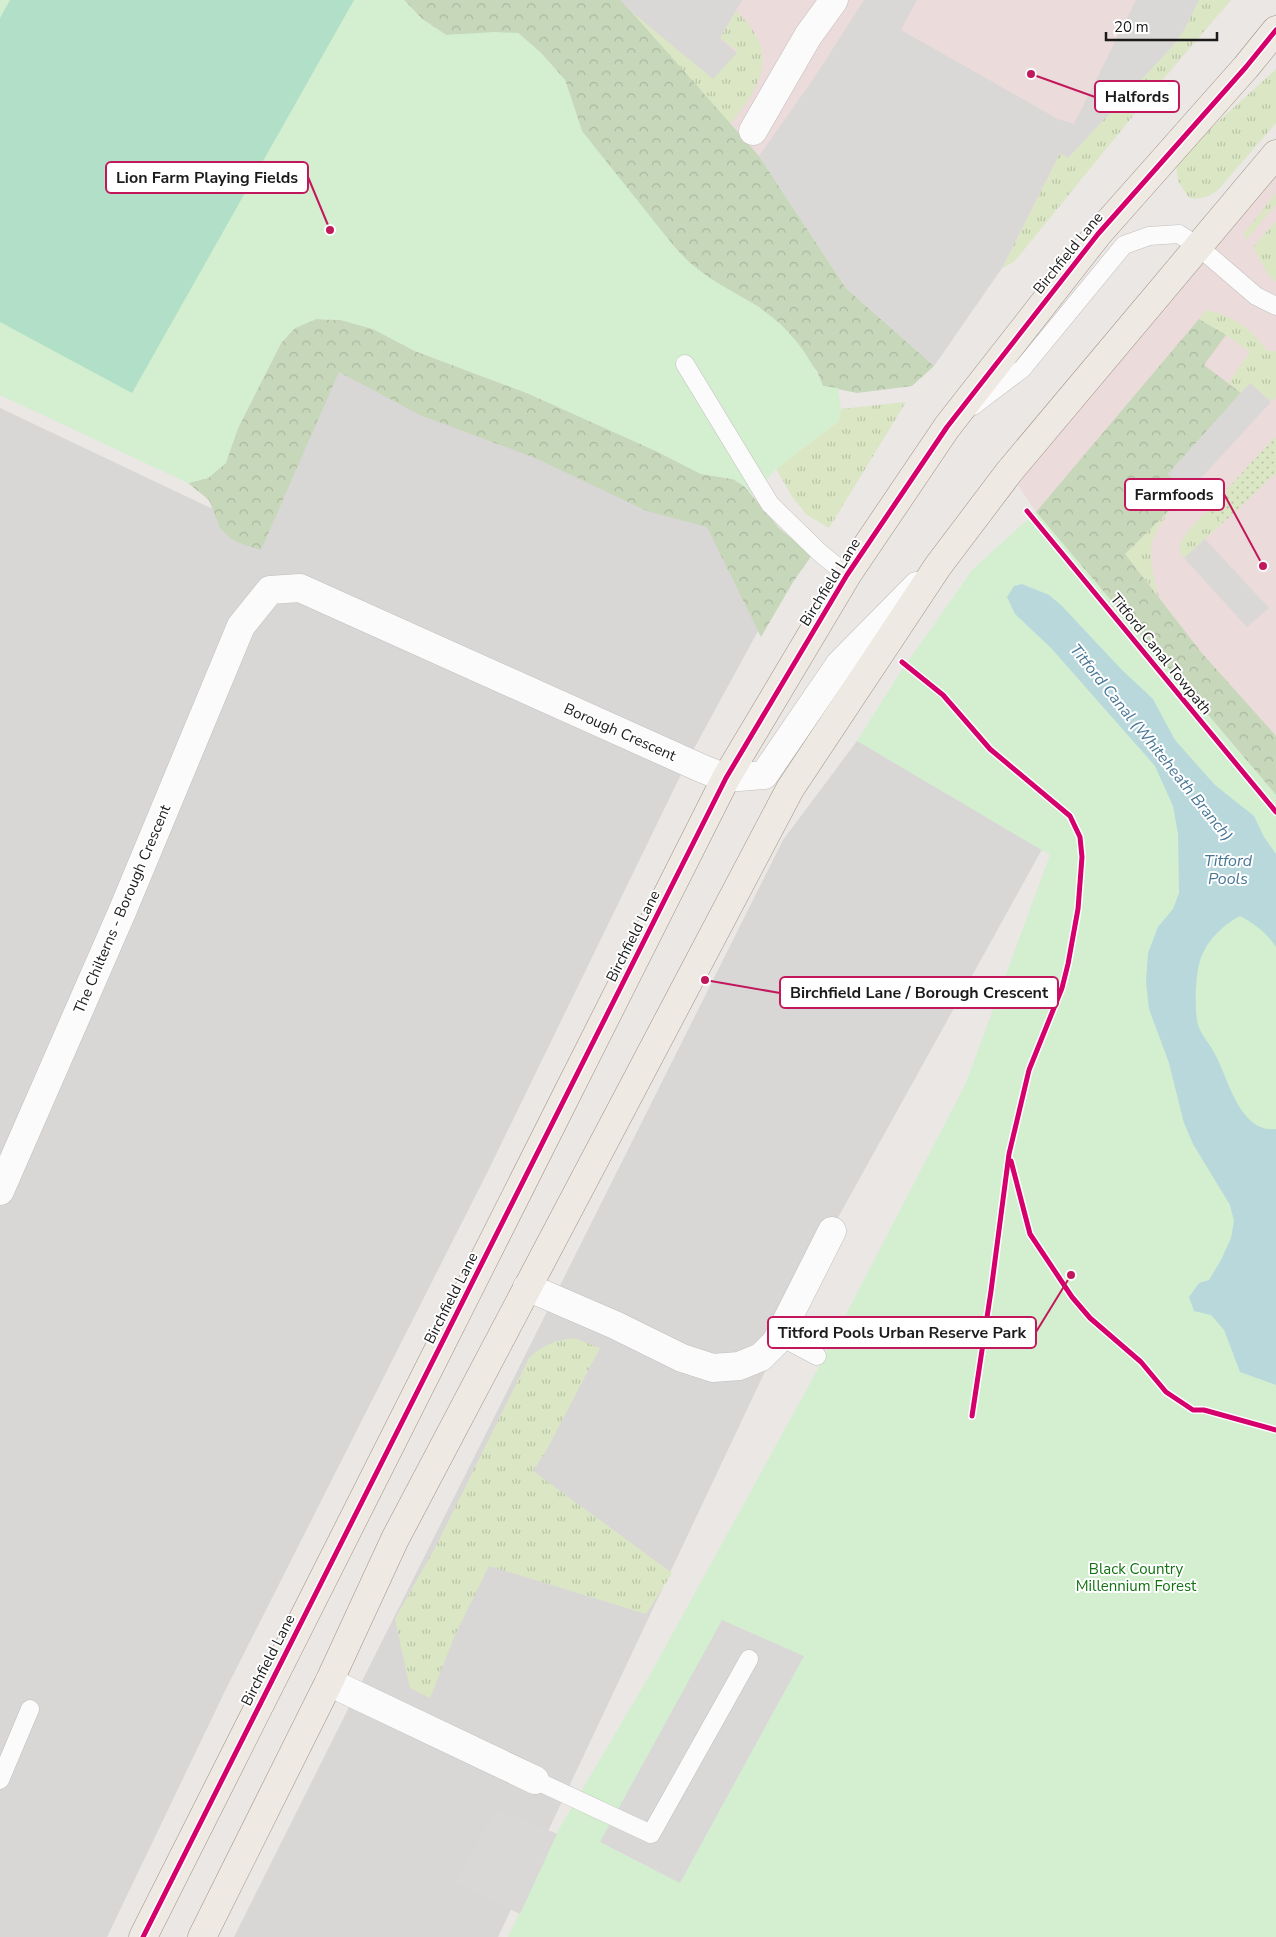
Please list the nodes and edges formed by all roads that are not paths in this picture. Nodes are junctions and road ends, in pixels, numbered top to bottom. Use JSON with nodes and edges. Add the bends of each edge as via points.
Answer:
{"nodes":[{"id":1,"x":834,"y":0,"type":"edge"},
{"id":2,"x":1276,"y":30,"type":"edge"},
{"id":3,"x":753,"y":131,"type":"dead end"},
{"id":4,"x":1276,"y":154,"type":"edge"},
{"id":5,"x":1199,"y":247,"type":"junction"},
{"id":6,"x":1276,"y":306,"type":"edge"},
{"id":7,"x":685,"y":364,"type":"dead end"},
{"id":8,"x":947,"y":427,"type":"junction"},
{"id":9,"x":938,"y":566,"type":"junction"},
{"id":10,"x":847,"y":574,"type":"junction"},
{"id":11,"x":241,"y":626,"type":"joint"},
{"id":12,"x":726,"y":778,"type":"junction"},
{"id":13,"x":0,"y":1191,"type":"edge"},
{"id":14,"x":832,"y":1231,"type":"dead end"},
{"id":15,"x":527,"y":1287,"type":"junction"},
{"id":16,"x":779,"y":1336,"type":"junction"},
{"id":17,"x":817,"y":1356,"type":"dead end"},
{"id":18,"x":749,"y":1659,"type":"dead end"},
{"id":19,"x":329,"y":1682,"type":"junction"},
{"id":20,"x":30,"y":1710,"type":"dead end"},
{"id":21,"x":0,"y":1780,"type":"edge"},
{"id":22,"x":535,"y":1780,"type":"joint"},
{"id":23,"x":143,"y":1937,"type":"edge"},
{"id":24,"x":202,"y":1937,"type":"edge"}],
"edges":[{"from":1,"to":3,"type":"street","via":[[808,36]]},
{"from":2,"to":8,"type":"main road","name":"Birchfield Lane","via":[[1098,234]]},
{"from":4,"to":5,"type":"main road"},
{"from":5,"to":6,"type":"lane","via":[[1256,296]]},
{"from":5,"to":8,"type":"lane","via":[[1179,234],[1149,236],[1124,245],[1022,369]]},
{"from":5,"to":9,"type":"main road","via":[[1009,472]]},
{"from":7,"to":10,"type":"lane","via":[[770,504],[819,552]]},
{"from":8,"to":10,"type":"main road","name":"Birchfield Lane"},
{"from":9,"to":12,"type":"street","name":"Borough Crescent","via":[[840,664],[764,775]]},
{"from":9,"to":15,"type":"main road","via":[[790,789]]},
{"from":10,"to":12,"type":"main road","name":"Birchfield Lane"},
{"from":11,"to":12,"type":"street","name":"Borough Crescent","via":[[270,590],[300,588]]},
{"from":11,"to":13,"type":"street","name":"The Chilterns - Borough Crescent","via":[[122,912]]},
{"from":12,"to":23,"type":"main road","name":"Birchfield Lane"},
{"from":14,"to":16,"type":"street"},
{"from":15,"to":16,"type":"street","via":[[682,1358],[713,1368],[739,1366],[761,1357]]},
{"from":15,"to":19,"type":"main road","via":[[395,1539]]},
{"from":16,"to":17,"type":"lane"},
{"from":18,"to":22,"type":"lane","via":[[651,1834]]},
{"from":19,"to":22,"type":"street"},
{"from":19,"to":24,"type":"main road"},
{"from":20,"to":21,"type":"lane"}]}
